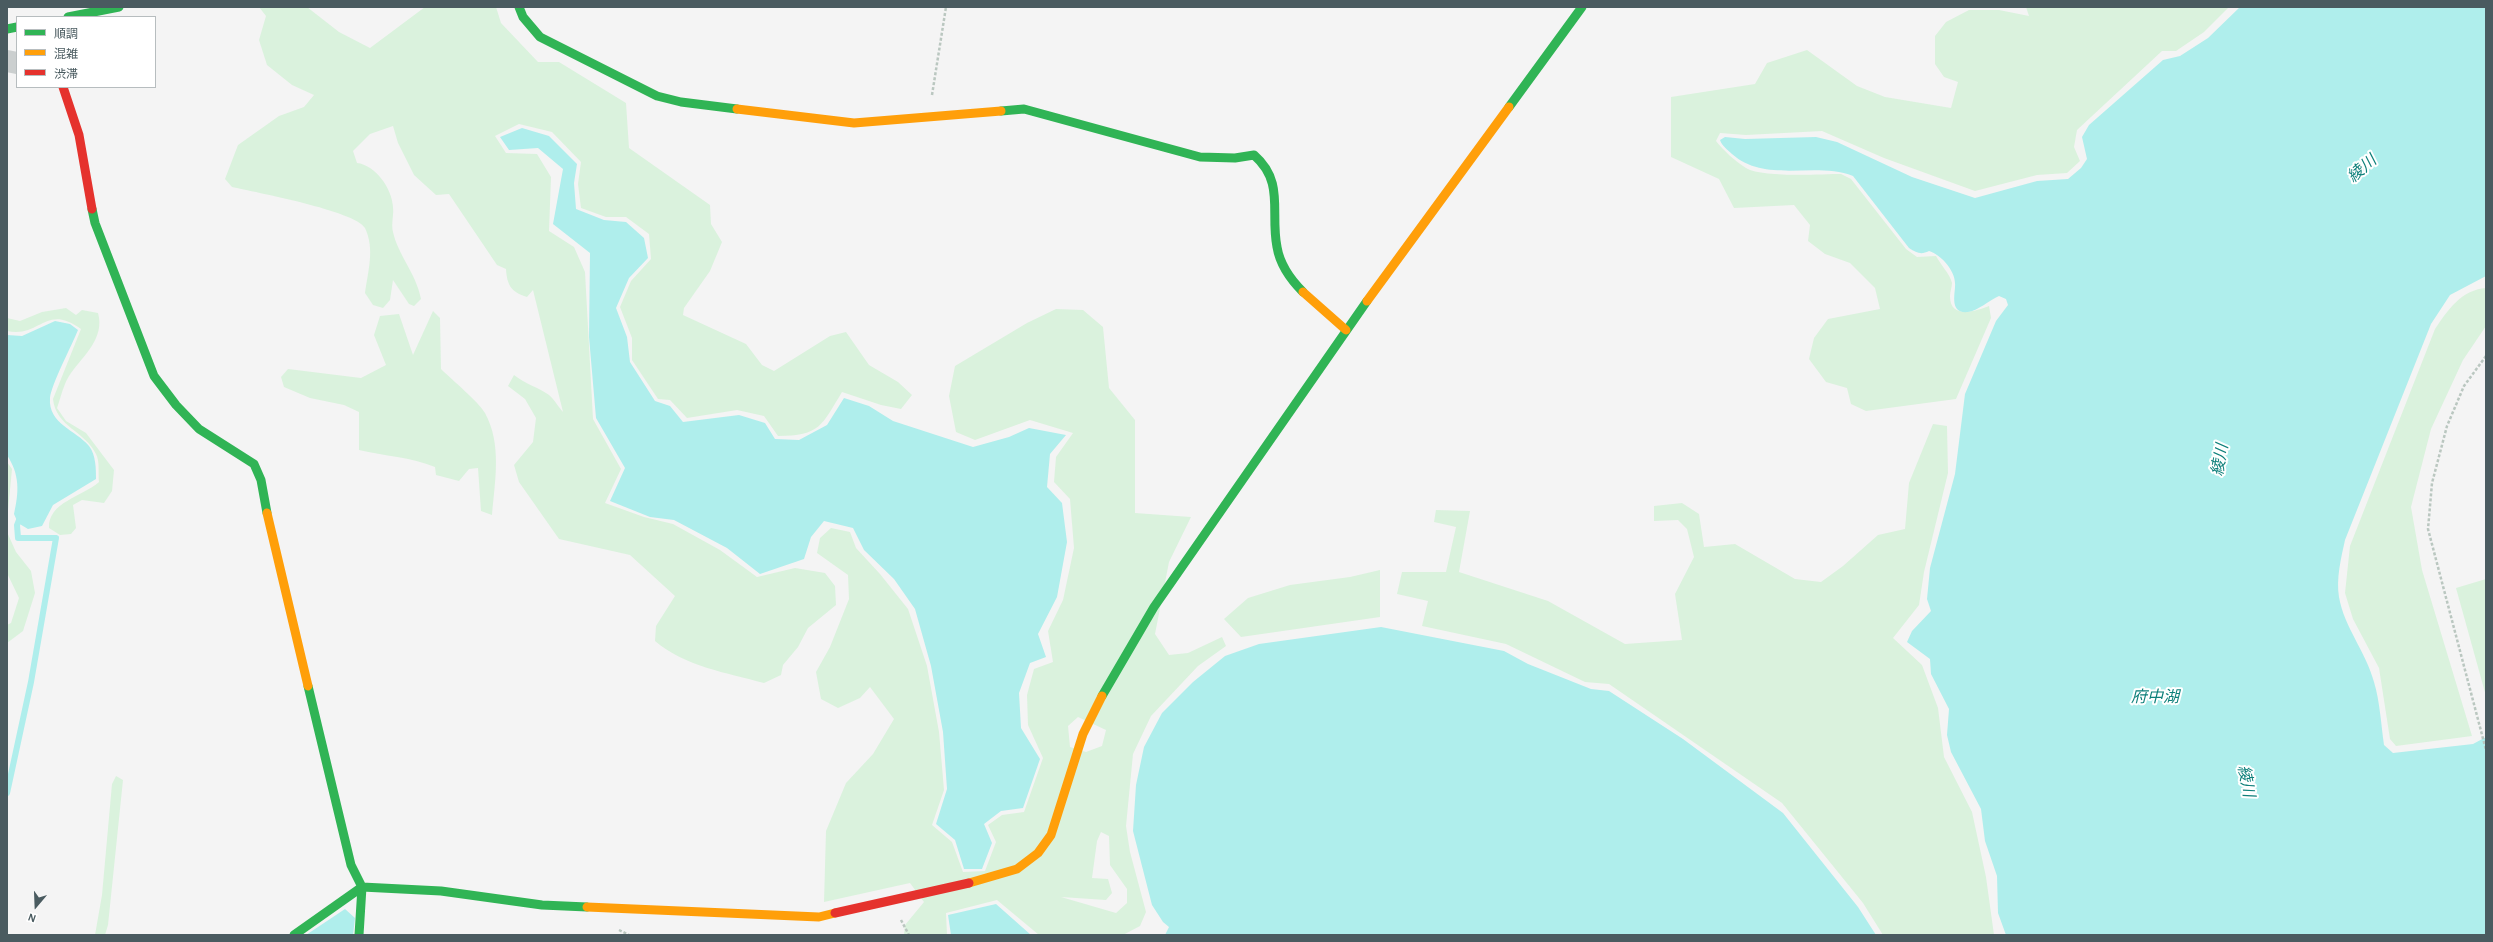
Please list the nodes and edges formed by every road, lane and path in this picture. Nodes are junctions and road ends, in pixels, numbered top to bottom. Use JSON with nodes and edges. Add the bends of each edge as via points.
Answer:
{"nodes":[{"id":1,"x":119,"y":7,"type":"edge"},
{"id":2,"x":519,"y":7,"type":"edge"},
{"id":3,"x":946,"y":7,"type":"edge"},
{"id":4,"x":1582,"y":7,"type":"edge"},
{"id":5,"x":73,"y":16,"type":"edge"},
{"id":6,"x":63,"y":88,"type":"edge"},
{"id":7,"x":929,"y":116,"type":"junction"},
{"id":8,"x":1346,"y":330,"type":"junction"},
{"id":9,"x":2486,"y":356,"type":"edge"},
{"id":10,"x":2486,"y":750,"type":"edge"},
{"id":11,"x":362,"y":887,"type":"junction"},
{"id":12,"x":294,"y":935,"type":"edge"},
{"id":13,"x":359,"y":935,"type":"edge"}],
"edges":[{"from":1,"to":5,"type":"street"},
{"from":2,"to":7,"type":"street","via":[[540,37],[663,98],[854,123]]},
{"from":3,"to":7,"type":"path"},
{"from":4,"to":8,"type":"street"},
{"from":6,"to":11,"type":"street","via":[[79,135],[95,223],[154,376],[199,429],[254,464],[261,480],[275,552],[351,865]]},
{"from":7,"to":8,"type":"street","via":[[1024,109],[1200,157],[1235,158],[1254,155],[1262,160],[1272,177],[1275,241],[1281,262],[1296,283]]},
{"from":8,"to":11,"type":"street","via":[[1154,607],[1111,678],[1083,734],[1051,834],[1038,853],[1017,869],[987,880],[819,917],[542,905],[441,891]]},
{"from":9,"to":10,"type":"path","via":[[2464,386],[2447,426],[2432,483],[2428,529]]},
{"from":11,"to":12,"type":"street"},
{"from":11,"to":13,"type":"street"}]}
